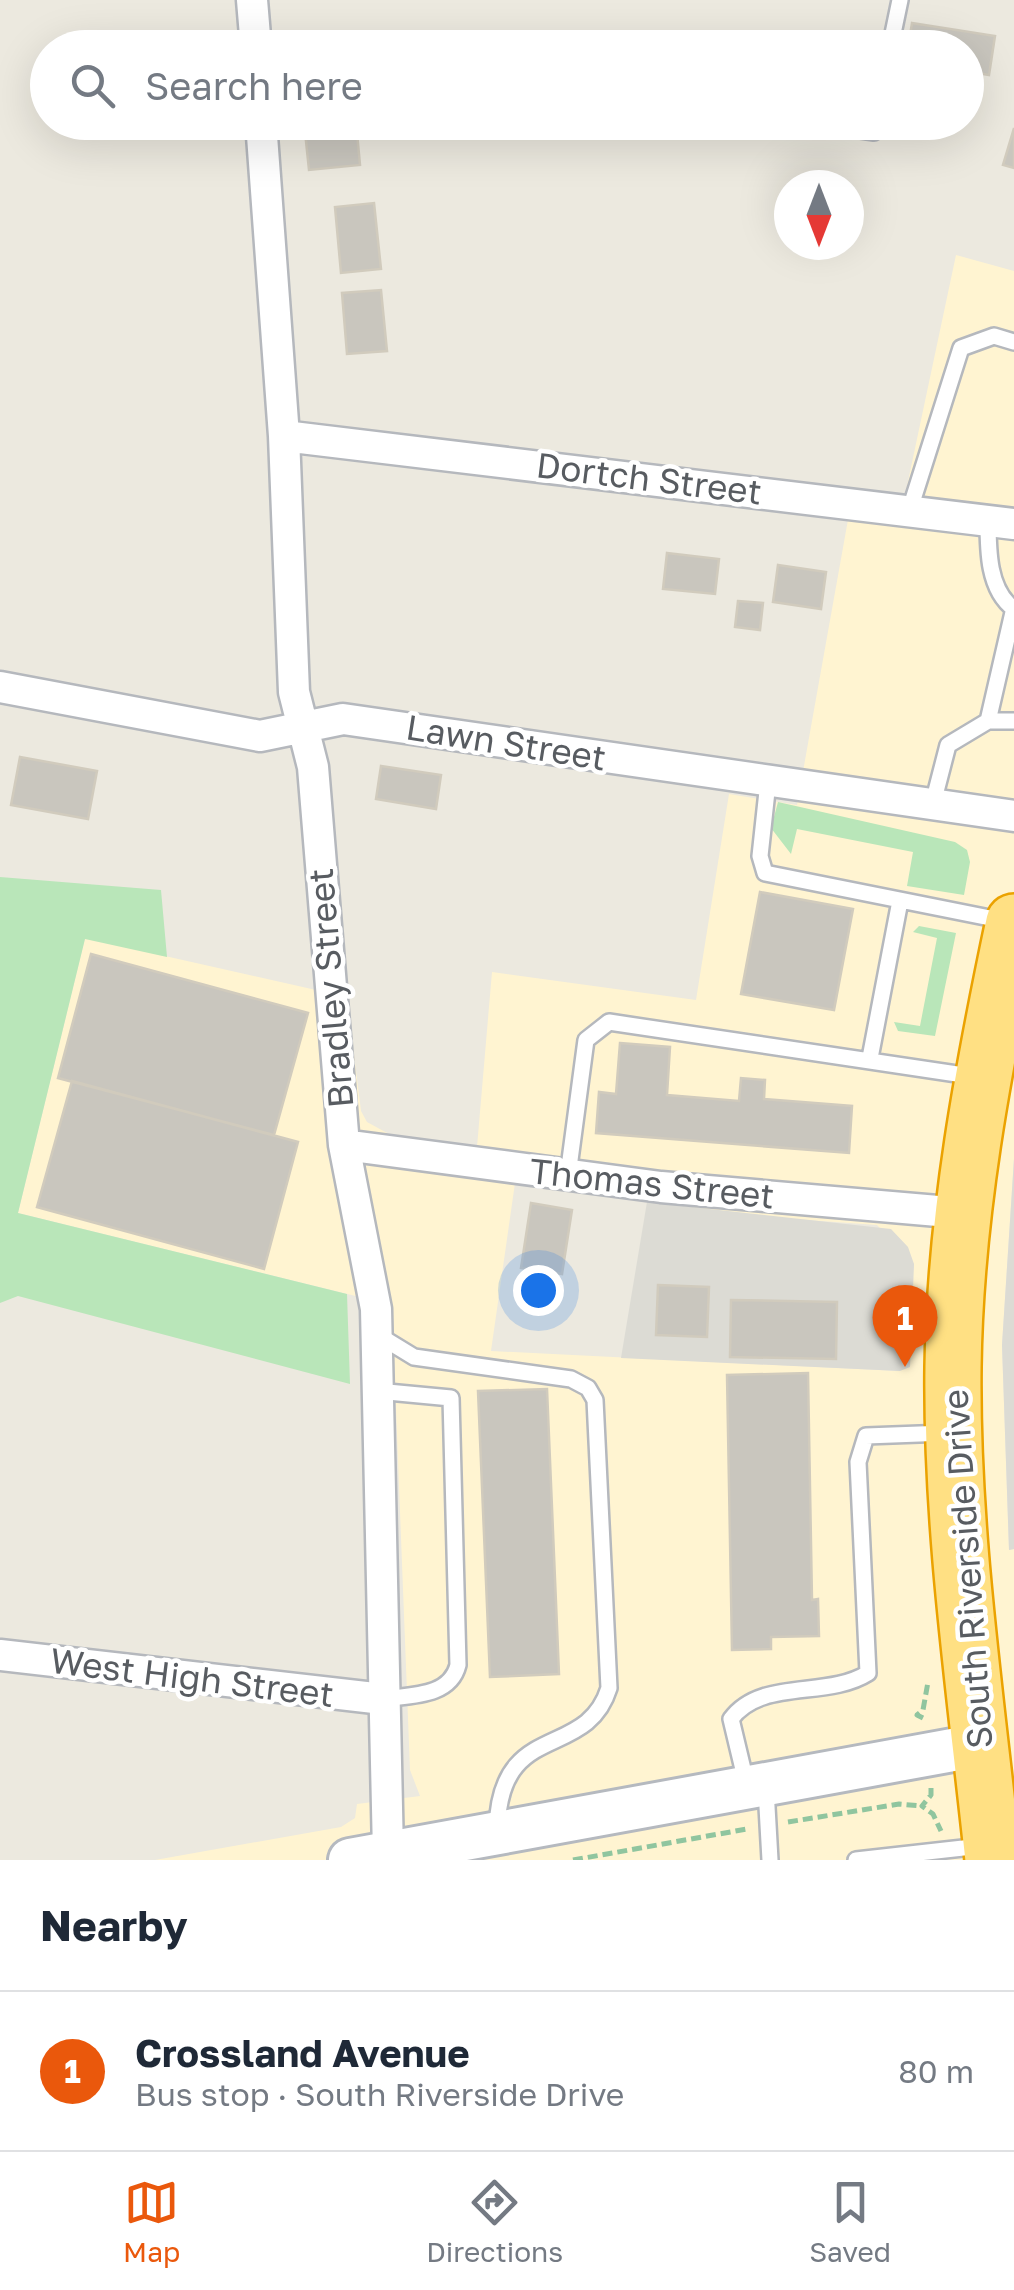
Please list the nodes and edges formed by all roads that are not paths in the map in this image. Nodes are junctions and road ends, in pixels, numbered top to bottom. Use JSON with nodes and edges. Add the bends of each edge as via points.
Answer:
{"nodes":[{"id":1,"x":252,"y":0,"type":"edge"},
{"id":2,"x":900,"y":0,"type":"edge"},
{"id":3,"x":254,"y":30,"type":"edge"},
{"id":4,"x":894,"y":30,"type":"edge"},
{"id":5,"x":262,"y":140,"type":"edge"},
{"id":6,"x":1014,"y":342,"type":"edge"},
{"id":7,"x":284,"y":436,"type":"junction"},
{"id":8,"x":910,"y":509,"type":"junction"},
{"id":9,"x":1001,"y":522,"type":"edge"},
{"id":10,"x":1014,"y":608,"type":"edge"},
{"id":11,"x":0,"y":686,"type":"edge"},
{"id":12,"x":988,"y":721,"type":"junction"},
{"id":13,"x":1014,"y":721,"type":"edge"},
{"id":14,"x":304,"y":728,"type":"junction"},
{"id":15,"x":768,"y":782,"type":"junction"},
{"id":16,"x":933,"y":803,"type":"junction"},
{"id":17,"x":1014,"y":816,"type":"edge"},
{"id":18,"x":900,"y":901,"type":"junction"},
{"id":19,"x":1014,"y":922,"type":"edge"},
{"id":20,"x":870,"y":1058,"type":"junction"},
{"id":21,"x":981,"y":1078,"type":"junction"},
{"id":22,"x":344,"y":1145,"type":"junction"},
{"id":23,"x":568,"y":1176,"type":"junction"},
{"id":24,"x":962,"y":1214,"type":"junction"},
{"id":25,"x":376,"y":1333,"type":"junction"},
{"id":26,"x":377,"y":1391,"type":"junction"},
{"id":27,"x":955,"y":1433,"type":"junction"},
{"id":28,"x":0,"y":1655,"type":"edge"},
{"id":29,"x":383,"y":1699,"type":"junction"},
{"id":30,"x":980,"y":1746,"type":"junction"},
{"id":31,"x":756,"y":1786,"type":"junction"},
{"id":32,"x":497,"y":1833,"type":"junction"},
{"id":33,"x":992,"y":1852,"type":"edge"},
{"id":34,"x":369,"y":1857,"type":"edge"},
{"id":35,"x":770,"y":1860,"type":"edge"},
{"id":36,"x":856,"y":1860,"type":"edge"}],
"edges":[{"from":1,"to":3,"type":"street"},
{"from":2,"to":4,"type":"lane"},
{"from":5,"to":7,"type":"street","name":"Bradley Street"},
{"from":6,"to":8,"type":"lane","via":[[994,336],[962,348]]},
{"from":7,"to":8,"type":"street","name":"Dortch Street"},
{"from":7,"to":14,"type":"street","name":"Bradley Street","via":[[294,692]]},
{"from":8,"to":9,"type":"street","name":"Dortch Street"},
{"from":9,"to":10,"type":"lane","via":[[996,583]]},
{"from":10,"to":12,"type":"lane"},
{"from":11,"to":14,"type":"street","name":"Lawn Street","via":[[260,736]]},
{"from":12,"to":13,"type":"lane"},
{"from":12,"to":16,"type":"lane","via":[[948,745]]},
{"from":14,"to":15,"type":"street","name":"Lawn Street","via":[[343,718]]},
{"from":14,"to":22,"type":"street","name":"Bradley Street","via":[[313,767]]},
{"from":15,"to":16,"type":"street","name":"Lawn Street"},
{"from":15,"to":18,"type":"lane","via":[[760,856],[765,873]]},
{"from":16,"to":17,"type":"street","name":"Lawn Street"},
{"from":18,"to":19,"type":"lane"},
{"from":18,"to":20,"type":"lane"},
{"from":19,"to":21,"type":"highway","name":"South Riverside Drive"},
{"from":20,"to":21,"type":"lane"},
{"from":20,"to":23,"type":"lane","via":[[609,1022],[586,1040]]},
{"from":21,"to":24,"type":"highway","name":"South Riverside Drive"},
{"from":22,"to":23,"type":"street","name":"Thomas Street"},
{"from":22,"to":25,"type":"street","name":"Bradley Street"},
{"from":23,"to":24,"type":"street","name":"Thomas Street"},
{"from":24,"to":27,"type":"highway","name":"South Riverside Drive"},
{"from":25,"to":26,"type":"street","name":"Bradley Street"},
{"from":25,"to":32,"type":"lane","via":[[414,1357],[571,1379],[588,1388],[597,1409],[609,1688],[578,1730],[525,1755],[508,1772]]},
{"from":26,"to":29,"type":"street","name":"Bradley Street"},
{"from":26,"to":29,"type":"lane","via":[[451,1398],[458,1665],[444,1687]]},
{"from":27,"to":30,"type":"highway","name":"South Riverside Drive"},
{"from":27,"to":31,"type":"lane","via":[[866,1436],[858,1462],[868,1673],[850,1684],[742,1705],[731,1720]]},
{"from":28,"to":29,"type":"street","name":"West High Street"},
{"from":29,"to":34,"type":"street","name":"Bradley Street"},
{"from":30,"to":31,"type":"main road"},
{"from":30,"to":33,"type":"highway","name":"South Riverside Drive"},
{"from":31,"to":32,"type":"main road"},
{"from":31,"to":35,"type":"lane"},
{"from":32,"to":34,"type":"main road"},
{"from":33,"to":36,"type":"lane"}]}
